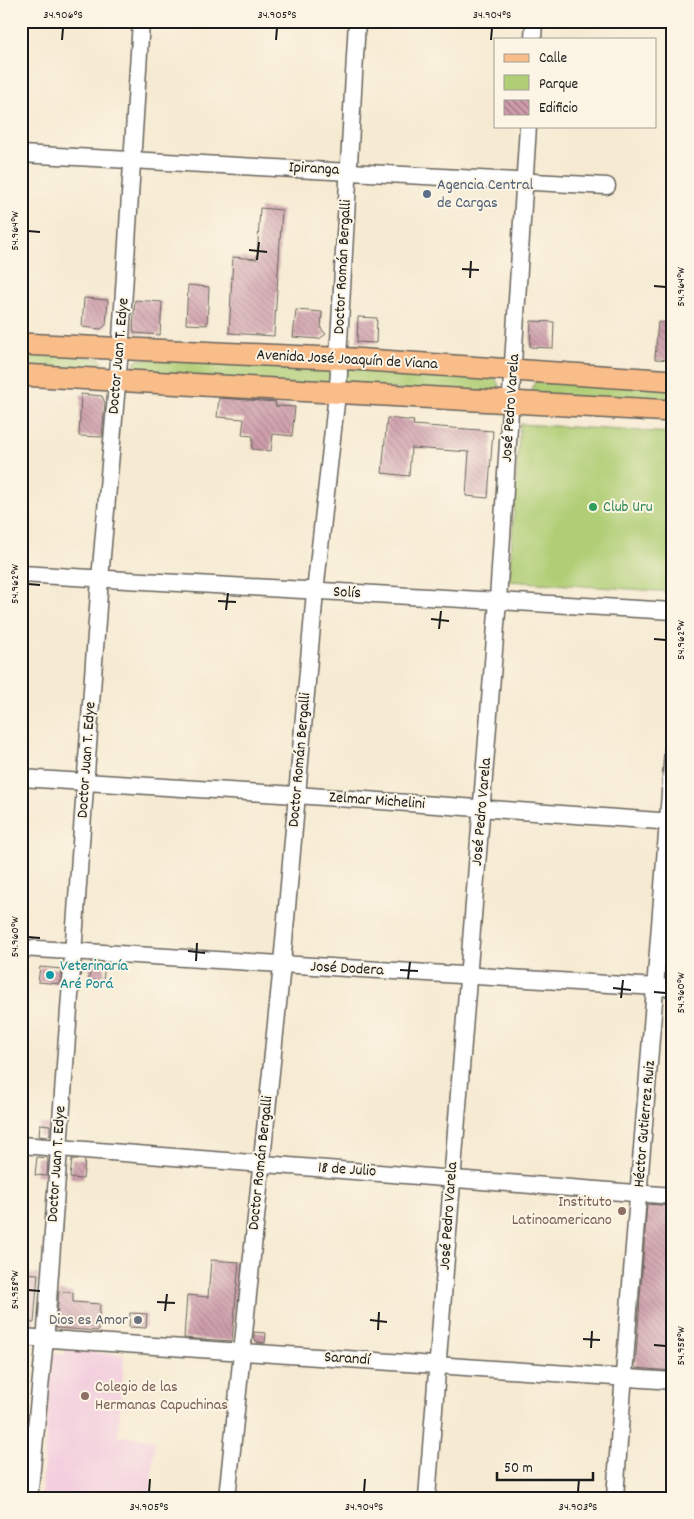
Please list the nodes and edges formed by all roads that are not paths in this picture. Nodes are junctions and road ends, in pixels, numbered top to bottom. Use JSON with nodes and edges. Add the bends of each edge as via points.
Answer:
{"nodes":[{"id":1,"x":141,"y":21,"type":"edge"},
{"id":2,"x":357,"y":21,"type":"edge"},
{"id":3,"x":534,"y":21,"type":"edge"},
{"id":4,"x":533,"y":38,"type":"edge"},
{"id":5,"x":528,"y":128,"type":"edge"},
{"id":6,"x":21,"y":154,"type":"edge"},
{"id":7,"x":132,"y":159,"type":"junction"},
{"id":8,"x":348,"y":170,"type":"junction"},
{"id":9,"x":524,"y":180,"type":"junction"},
{"id":10,"x":607,"y":186,"type":"dead end"},
{"id":11,"x":21,"y":344,"type":"edge"},
{"id":12,"x":120,"y":350,"type":"junction"},
{"id":13,"x":338,"y":359,"type":"junction"},
{"id":14,"x":513,"y":370,"type":"junction"},
{"id":15,"x":21,"y":375,"type":"edge"},
{"id":16,"x":117,"y":380,"type":"junction"},
{"id":17,"x":673,"y":380,"type":"edge"},
{"id":18,"x":337,"y":394,"type":"junction"},
{"id":19,"x":511,"y":402,"type":"junction"},
{"id":20,"x":673,"y":411,"type":"edge"},
{"id":21,"x":21,"y":574,"type":"edge"},
{"id":22,"x":100,"y":579,"type":"junction"},
{"id":23,"x":316,"y":592,"type":"junction"},
{"id":24,"x":498,"y":600,"type":"junction"},
{"id":25,"x":673,"y":610,"type":"edge"},
{"id":26,"x":673,"y":750,"type":"edge"},
{"id":27,"x":21,"y":778,"type":"edge"},
{"id":28,"x":86,"y":782,"type":"junction"},
{"id":29,"x":296,"y":795,"type":"junction"},
{"id":30,"x":483,"y":808,"type":"junction"},
{"id":31,"x":670,"y":822,"type":"edge"},
{"id":32,"x":21,"y":948,"type":"edge"},
{"id":33,"x":74,"y":952,"type":"junction"},
{"id":34,"x":282,"y":966,"type":"junction"},
{"id":35,"x":468,"y":976,"type":"junction"},
{"id":36,"x":656,"y":987,"type":"junction"},
{"id":37,"x":673,"y":988,"type":"edge"},
{"id":38,"x":21,"y":1145,"type":"edge"},
{"id":39,"x":58,"y":1148,"type":"junction"},
{"id":40,"x":261,"y":1164,"type":"junction"},
{"id":41,"x":452,"y":1177,"type":"junction"},
{"id":42,"x":639,"y":1193,"type":"junction"},
{"id":43,"x":673,"y":1196,"type":"edge"},
{"id":44,"x":21,"y":1337,"type":"edge"},
{"id":45,"x":45,"y":1339,"type":"junction"},
{"id":46,"x":242,"y":1351,"type":"junction"},
{"id":47,"x":437,"y":1366,"type":"junction"},
{"id":48,"x":623,"y":1378,"type":"junction"},
{"id":49,"x":673,"y":1381,"type":"edge"},
{"id":50,"x":30,"y":1498,"type":"edge"},
{"id":51,"x":227,"y":1498,"type":"edge"},
{"id":52,"x":427,"y":1498,"type":"edge"},
{"id":53,"x":615,"y":1498,"type":"edge"}],
"edges":[{"from":1,"to":7,"type":"street","name":"Doctor Juan T. Edye"},
{"from":2,"to":8,"type":"street","name":"Doctor Román Bergalli"},
{"from":3,"to":4,"type":"street"},
{"from":5,"to":9,"type":"street","name":"José Pedro Varela"},
{"from":6,"to":7,"type":"street","name":"Ipiranga"},
{"from":7,"to":8,"type":"street","name":"Ipiranga"},
{"from":7,"to":12,"type":"street","name":"Doctor Juan T. Edye"},
{"from":8,"to":9,"type":"street","name":"Ipiranga"},
{"from":8,"to":13,"type":"street","name":"Doctor Román Bergalli"},
{"from":9,"to":10,"type":"street","name":"Ipiranga"},
{"from":9,"to":14,"type":"street","name":"José Pedro Varela"},
{"from":11,"to":12,"type":"main road","name":"Avenida José Joaquín de Viana"},
{"from":12,"to":13,"type":"main road","name":"Avenida José Joaquín de Viana"},
{"from":12,"to":16,"type":"street","name":"Doctor Juan T. Edye"},
{"from":13,"to":14,"type":"main road","name":"Avenida José Joaquín de Viana"},
{"from":13,"to":18,"type":"street","name":"Doctor Román Bergalli"},
{"from":14,"to":17,"type":"main road","name":"Avenida José Joaquín de Viana"},
{"from":14,"to":19,"type":"street","name":"José Pedro Varela"},
{"from":15,"to":16,"type":"main road","name":"Avenida José Joaquín de Viana"},
{"from":16,"to":18,"type":"main road","name":"Avenida José Joaquín de Viana"},
{"from":16,"to":22,"type":"street","name":"Doctor Juan T. Edye"},
{"from":18,"to":19,"type":"main road","name":"Avenida José Joaquín de Viana"},
{"from":18,"to":23,"type":"street","name":"Doctor Román Bergalli"},
{"from":19,"to":20,"type":"main road","name":"Avenida José Joaquín de Viana"},
{"from":19,"to":24,"type":"street","name":"José Pedro Varela"},
{"from":21,"to":22,"type":"street","name":"Solís"},
{"from":22,"to":23,"type":"street","name":"Solís"},
{"from":22,"to":28,"type":"street","name":"Doctor Juan T. Edye"},
{"from":23,"to":24,"type":"street","name":"Solís"},
{"from":23,"to":29,"type":"street","name":"Doctor Román Bergalli"},
{"from":24,"to":25,"type":"street","name":"Solís"},
{"from":24,"to":30,"type":"street","name":"José Pedro Varela"},
{"from":26,"to":31,"type":"street","name":"Héctor Gutierrez Ruiz"},
{"from":27,"to":28,"type":"street","name":"Zelmar Michelini"},
{"from":28,"to":29,"type":"street","name":"Zelmar Michelini"},
{"from":28,"to":33,"type":"street","name":"Doctor Juan T. Edye"},
{"from":29,"to":30,"type":"street","name":"Zelmar Michelini"},
{"from":29,"to":34,"type":"street","name":"Doctor Román Bergalli"},
{"from":30,"to":31,"type":"street","name":"Zelmar Michelini"},
{"from":30,"to":35,"type":"street","name":"José Pedro Varela"},
{"from":31,"to":36,"type":"street","name":"Héctor Gutierrez Ruiz"},
{"from":32,"to":33,"type":"street","name":"José Dodera"},
{"from":33,"to":34,"type":"street","name":"José Dodera"},
{"from":33,"to":39,"type":"street","name":"Doctor Juan T. Edye"},
{"from":34,"to":35,"type":"street","name":"José Dodera"},
{"from":34,"to":40,"type":"street","name":"Doctor Román Bergalli"},
{"from":35,"to":36,"type":"street","name":"José Dodera"},
{"from":35,"to":41,"type":"street","name":"José Pedro Varela"},
{"from":36,"to":37,"type":"street","name":"José Dodera"},
{"from":36,"to":42,"type":"street","name":"Héctor Gutierrez Ruiz"},
{"from":38,"to":39,"type":"street","name":"18 de Julio"},
{"from":39,"to":40,"type":"street","name":"18 de Julio"},
{"from":39,"to":45,"type":"street","name":"Doctor Juan T. Edye"},
{"from":40,"to":41,"type":"street","name":"18 de Julio"},
{"from":40,"to":46,"type":"street","name":"Doctor Román Bergalli"},
{"from":41,"to":42,"type":"street","name":"18 de Julio"},
{"from":41,"to":47,"type":"street","name":"José Pedro Varela"},
{"from":42,"to":43,"type":"street","name":"18 de Julio"},
{"from":42,"to":48,"type":"street","name":"Héctor Gutierrez Ruiz"},
{"from":44,"to":45,"type":"street","name":"Sarandí"},
{"from":45,"to":46,"type":"street","name":"Sarandí"},
{"from":45,"to":50,"type":"street","name":"Doctor Juan T. Edye"},
{"from":46,"to":47,"type":"street","name":"Sarandí"},
{"from":46,"to":51,"type":"street","name":"Doctor Román Bergalli"},
{"from":47,"to":48,"type":"street","name":"Sarandí"},
{"from":47,"to":52,"type":"street","name":"José Pedro Varela"},
{"from":48,"to":49,"type":"street","name":"Sarandí"},
{"from":48,"to":53,"type":"street","name":"Héctor Gutierrez Ruiz"}]}
